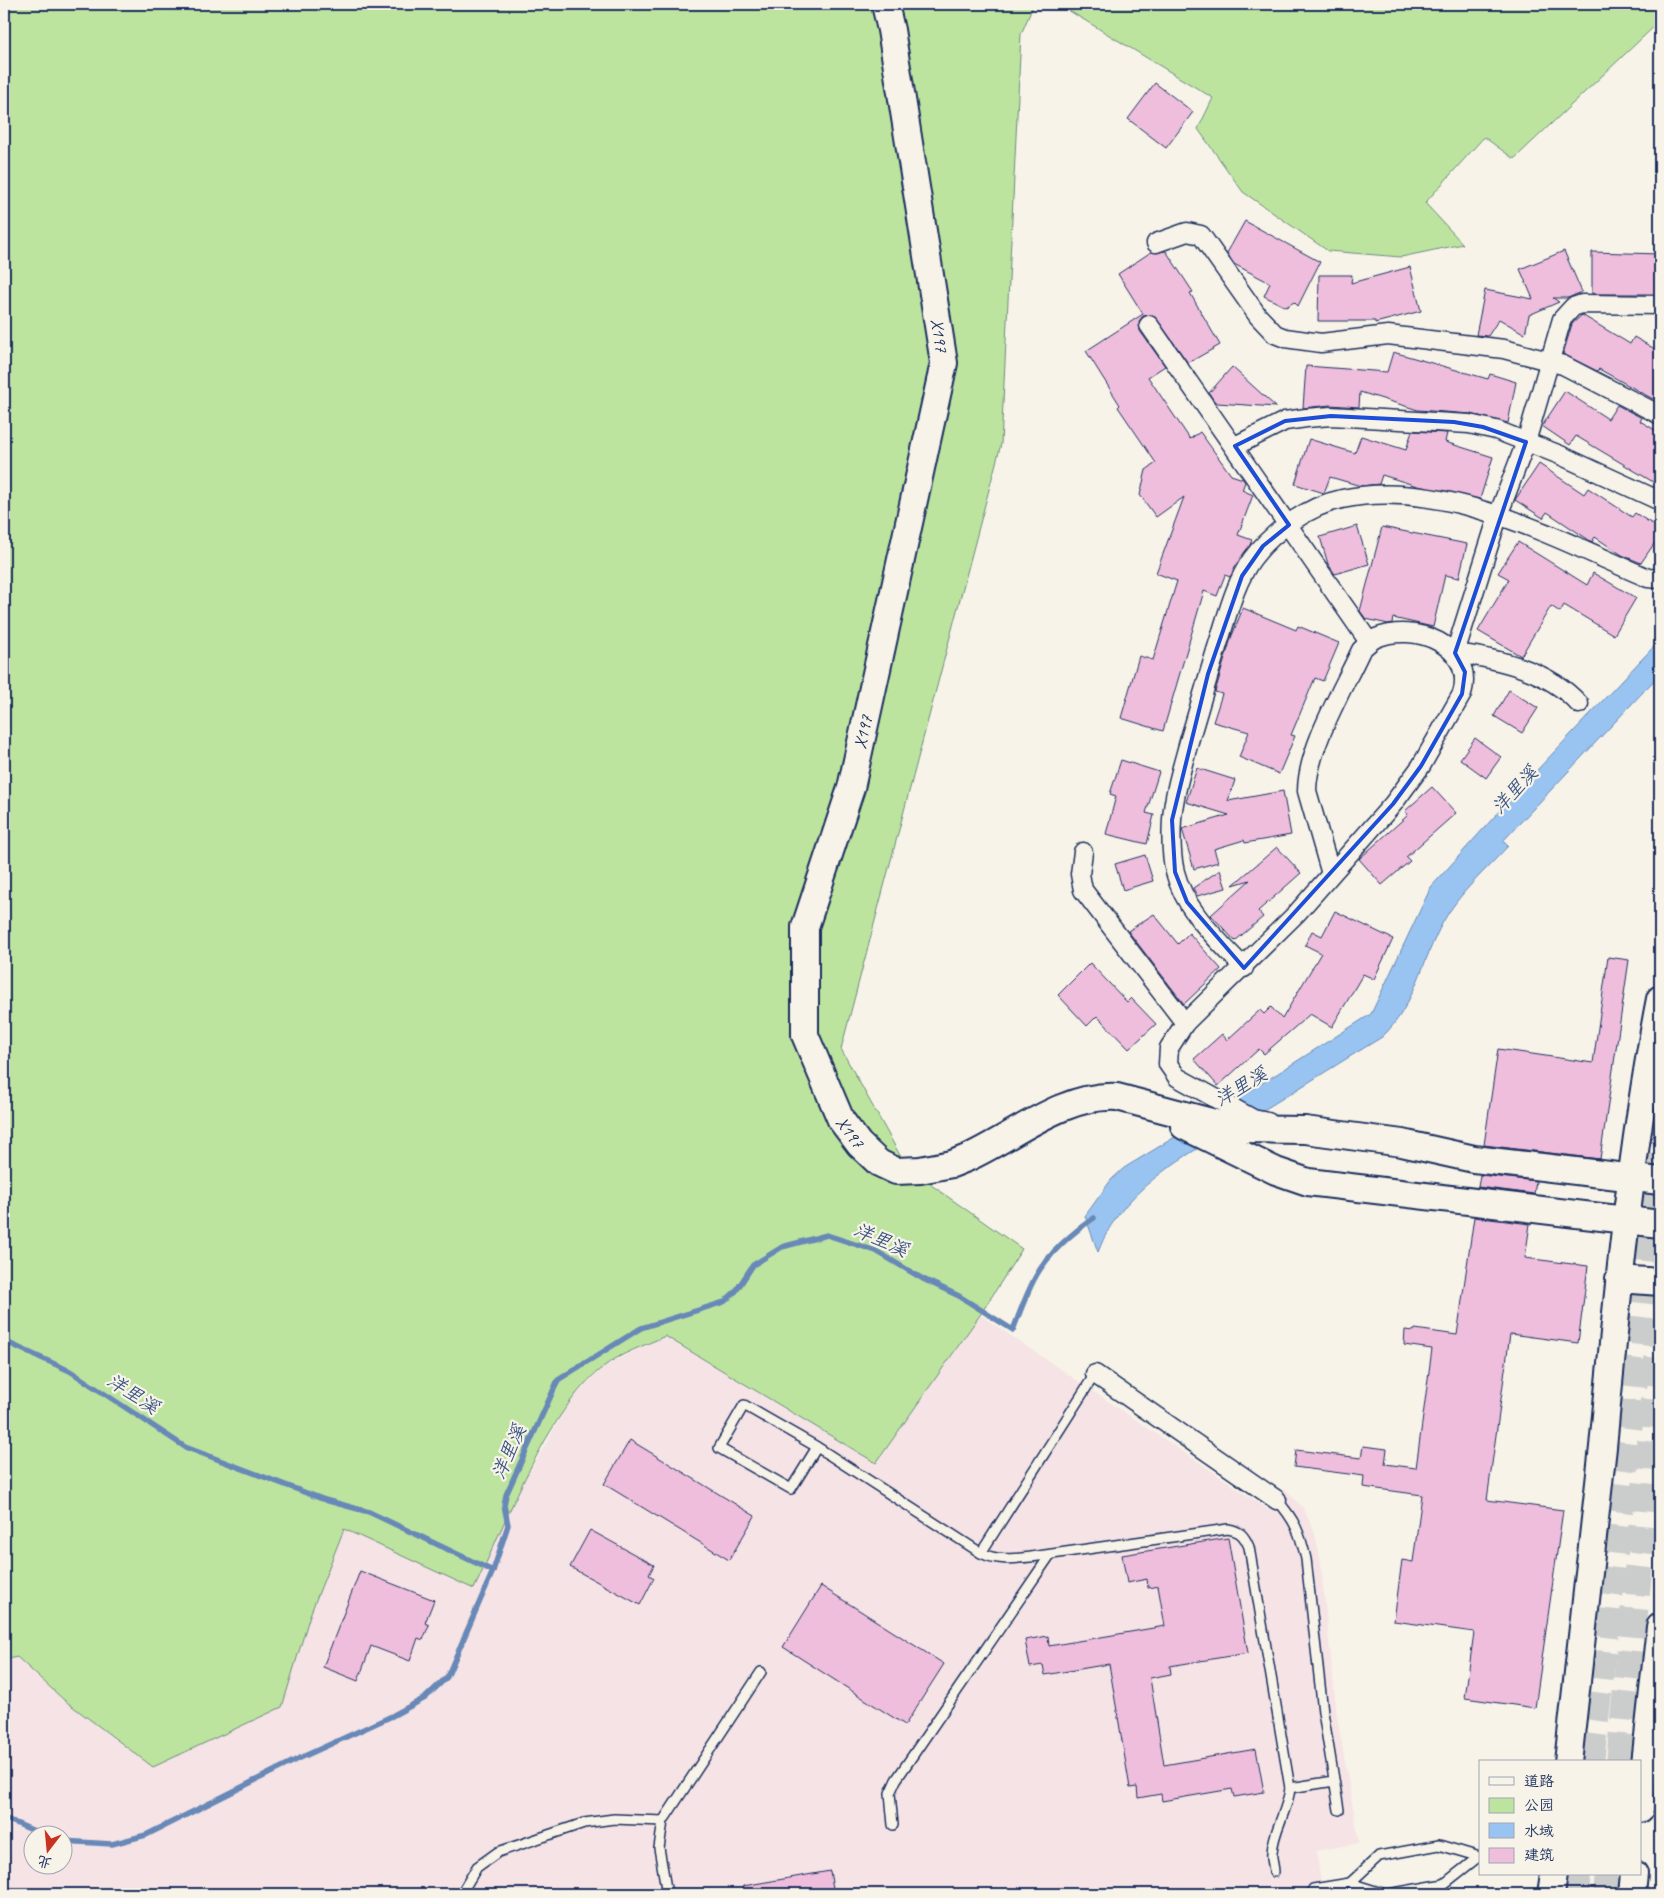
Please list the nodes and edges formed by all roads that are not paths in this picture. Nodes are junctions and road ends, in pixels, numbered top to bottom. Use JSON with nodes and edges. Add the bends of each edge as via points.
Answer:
{"nodes":[{"id":1,"x":885,"y":4,"type":"edge"},
{"id":2,"x":1156,"y":243,"type":"dead end"},
{"id":3,"x":1660,"y":305,"type":"edge"},
{"id":4,"x":1149,"y":325,"type":"dead end"},
{"id":5,"x":1549,"y":360,"type":"junction"},
{"id":6,"x":1660,"y":415,"type":"edge"},
{"id":7,"x":1526,"y":442,"type":"junction"},
{"id":8,"x":1235,"y":446,"type":"junction"},
{"id":9,"x":1660,"y":501,"type":"edge"},
{"id":10,"x":1499,"y":514,"type":"junction"},
{"id":11,"x":1289,"y":525,"type":"junction"},
{"id":12,"x":1660,"y":579,"type":"edge"},
{"id":13,"x":1369,"y":642,"type":"junction"},
{"id":14,"x":1455,"y":653,"type":"junction"},
{"id":15,"x":1579,"y":704,"type":"dead end"},
{"id":16,"x":1083,"y":852,"type":"dead end"},
{"id":17,"x":1331,"y":874,"type":"junction"},
{"id":18,"x":1244,"y":968,"type":"junction"},
{"id":19,"x":1660,"y":999,"type":"edge"},
{"id":20,"x":1185,"y":1023,"type":"junction"},
{"id":21,"x":1179,"y":1118,"type":"junction"},
{"id":22,"x":1245,"y":1124,"type":"junction"},
{"id":23,"x":1631,"y":1177,"type":"junction"},
{"id":24,"x":1660,"y":1181,"type":"edge"},
{"id":25,"x":1625,"y":1220,"type":"junction"},
{"id":26,"x":1660,"y":1224,"type":"edge"},
{"id":27,"x":1619,"y":1279,"type":"junction"},
{"id":28,"x":1660,"y":1282,"type":"edge"},
{"id":29,"x":1095,"y":1374,"type":"joint"},
{"id":30,"x":817,"y":1447,"type":"junction"},
{"id":31,"x":1277,"y":1500,"type":"joint"},
{"id":32,"x":981,"y":1553,"type":"junction"},
{"id":33,"x":1050,"y":1555,"type":"junction"},
{"id":34,"x":1660,"y":1627,"type":"edge"},
{"id":35,"x":761,"y":1672,"type":"dead end"},
{"id":36,"x":1568,"y":1760,"type":"edge"},
{"id":37,"x":1334,"y":1781,"type":"junction"},
{"id":38,"x":1290,"y":1788,"type":"junction"},
{"id":39,"x":1642,"y":1791,"type":"edge"},
{"id":40,"x":1339,"y":1810,"type":"dead end"},
{"id":41,"x":663,"y":1821,"type":"junction"},
{"id":42,"x":893,"y":1826,"type":"dead end"},
{"id":43,"x":1479,"y":1857,"type":"edge"},
{"id":44,"x":1274,"y":1872,"type":"dead end"},
{"id":45,"x":1554,"y":1876,"type":"edge"},
{"id":46,"x":1634,"y":1876,"type":"edge"},
{"id":47,"x":1350,"y":1882,"type":"junction"},
{"id":48,"x":1313,"y":1889,"type":"dead end"},
{"id":49,"x":461,"y":1894,"type":"edge"},
{"id":50,"x":667,"y":1894,"type":"edge"},
{"id":51,"x":1387,"y":1894,"type":"edge"},
{"id":52,"x":1552,"y":1894,"type":"edge"},
{"id":53,"x":1632,"y":1894,"type":"edge"}],
"edges":[{"from":1,"to":21,"type":"main road","name":"X197","number":"X197","via":[[944,363],[851,788],[804,927],[805,1035],[834,1107],[847,1130],[872,1158],[896,1171],[937,1167],[967,1158],[1077,1102],[1103,1096],[1140,1101]]},
{"from":2,"to":5,"type":"street","via":[[1187,232],[1201,235],[1258,316],[1275,334],[1285,338],[1321,343],[1388,335],[1504,349]]},
{"from":3,"to":5,"type":"street","via":[[1582,304],[1574,307],[1562,319]]},
{"from":4,"to":8,"type":"street"},
{"from":5,"to":6,"type":"street"},
{"from":5,"to":7,"type":"street"},
{"from":7,"to":8,"type":"street","via":[[1469,424],[1324,416],[1285,422]]},
{"from":7,"to":9,"type":"street","via":[[1585,465]]},
{"from":7,"to":10,"type":"street"},
{"from":8,"to":11,"type":"street"},
{"from":10,"to":11,"type":"street","via":[[1430,498],[1368,496],[1322,504]]},
{"from":10,"to":12,"type":"street","via":[[1648,578]]},
{"from":10,"to":14,"type":"street"},
{"from":11,"to":13,"type":"street"},
{"from":11,"to":18,"type":"street","via":[[1263,546],[1252,560],[1235,594],[1208,674],[1183,764],[1172,820],[1175,872],[1187,902]]},
{"from":13,"to":14,"type":"street","via":[[1391,635],[1424,636],[1439,641]]},
{"from":13,"to":17,"type":"street","via":[[1361,650],[1319,741],[1307,777]]},
{"from":14,"to":15,"type":"street","via":[[1489,658],[1546,679],[1561,687]]},
{"from":14,"to":17,"type":"street","via":[[1465,678],[1458,702],[1421,766]]},
{"from":16,"to":20,"type":"street","via":[[1080,874],[1083,890]]},
{"from":17,"to":18,"type":"street"},
{"from":18,"to":20,"type":"street"},
{"from":19,"to":23,"type":"main road"},
{"from":20,"to":22,"type":"street","via":[[1169,1048],[1168,1064],[1178,1077]]},
{"from":21,"to":22,"type":"main road"},
{"from":21,"to":25,"type":"main road","via":[[1215,1143],[1291,1178],[1308,1182]]},
{"from":22,"to":23,"type":"main road","via":[[1402,1143],[1474,1159]]},
{"from":23,"to":24,"type":"main road"},
{"from":23,"to":25,"type":"main road"},
{"from":25,"to":26,"type":"main road"},
{"from":25,"to":27,"type":"main road"},
{"from":27,"to":28,"type":"main road"},
{"from":27,"to":36,"type":"main road"},
{"from":29,"to":31,"type":"street"},
{"from":29,"to":32,"type":"lane"},
{"from":30,"to":30,"type":"lane","via":[[791,1489],[719,1448],[744,1404]]},
{"from":30,"to":32,"type":"lane"},
{"from":31,"to":37,"type":"lane","via":[[1292,1516],[1301,1535],[1306,1559],[1322,1712]]},
{"from":32,"to":33,"type":"lane","via":[[1000,1559]]},
{"from":33,"to":38,"type":"lane","via":[[1228,1529],[1245,1537]]},
{"from":33,"to":42,"type":"lane","via":[[896,1780],[890,1794]]},
{"from":34,"to":39,"type":"main road"},
{"from":35,"to":41,"type":"lane"},
{"from":37,"to":38,"type":"lane"},
{"from":37,"to":40,"type":"lane"},
{"from":38,"to":44,"type":"lane","via":[[1289,1804],[1273,1847]]},
{"from":41,"to":49,"type":"lane","via":[[614,1819],[584,1823],[498,1852],[477,1866]]},
{"from":41,"to":50,"type":"lane","via":[[659,1848]]},
{"from":43,"to":47,"type":"lane","via":[[1439,1845],[1379,1856]]},
{"from":43,"to":51,"type":"lane","via":[[1444,1884]]},
{"from":45,"to":52,"type":"main road"},
{"from":46,"to":53,"type":"main road"},
{"from":47,"to":48,"type":"lane"},
{"from":47,"to":51,"type":"lane"}]}
